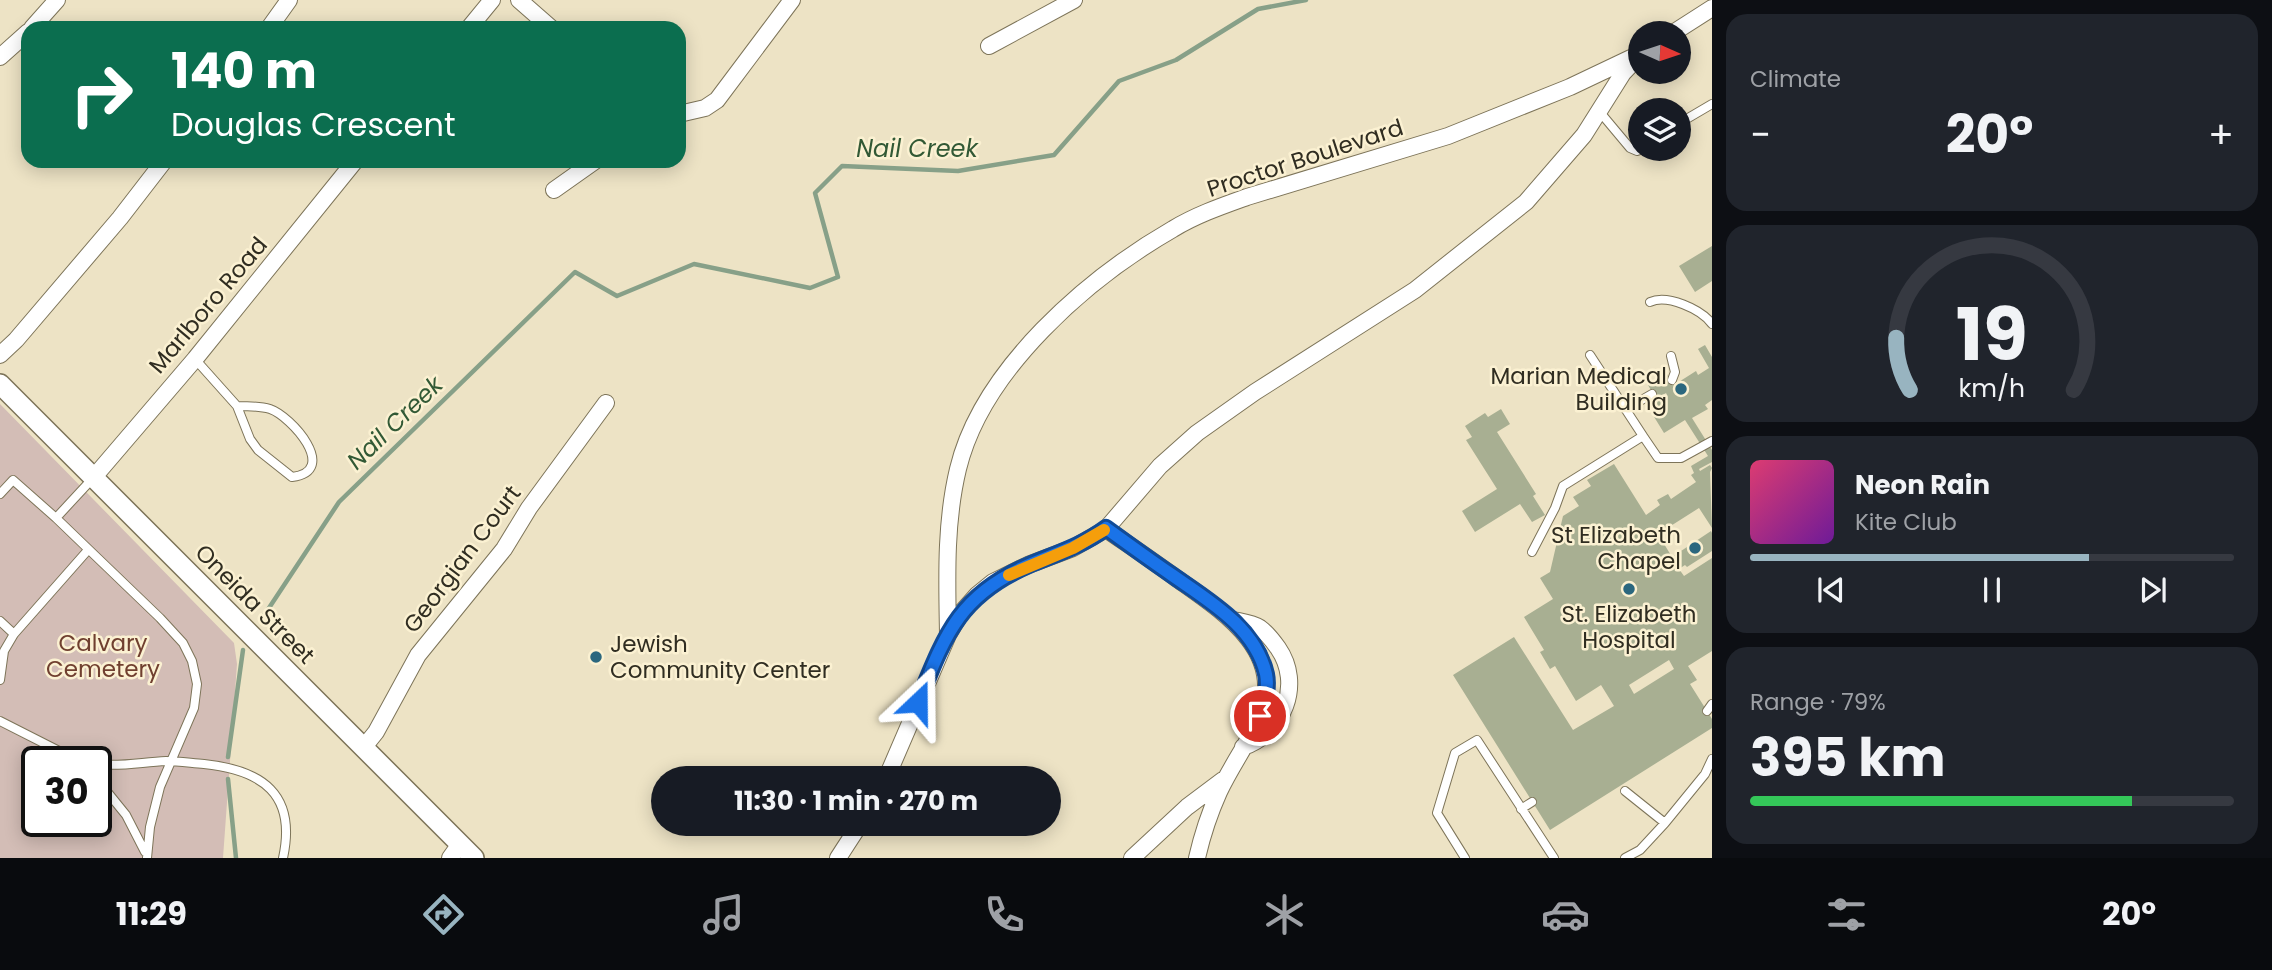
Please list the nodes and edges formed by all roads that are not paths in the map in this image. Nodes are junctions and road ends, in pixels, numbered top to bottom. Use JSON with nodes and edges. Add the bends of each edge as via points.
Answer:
{"nodes":[{"id":1,"x":57,"y":0,"type":"edge"},
{"id":2,"x":289,"y":0,"type":"edge"},
{"id":3,"x":492,"y":0,"type":"edge"},
{"id":4,"x":519,"y":0,"type":"edge"},
{"id":5,"x":792,"y":0,"type":"edge"},
{"id":6,"x":1074,"y":0,"type":"edge"},
{"id":7,"x":1712,"y":8,"type":"edge"},
{"id":8,"x":38,"y":21,"type":"edge"},
{"id":9,"x":274,"y":21,"type":"edge"},
{"id":10,"x":475,"y":21,"type":"edge"},
{"id":11,"x":543,"y":21,"type":"edge"},
{"id":12,"x":1691,"y":21,"type":"edge"},
{"id":13,"x":21,"y":38,"type":"edge"},
{"id":14,"x":989,"y":46,"type":"dead end"},
{"id":15,"x":0,"y":57,"type":"edge"},
{"id":16,"x":1628,"y":60,"type":"edge"},
{"id":17,"x":1628,"y":68,"type":"edge"},
{"id":18,"x":1712,"y":104,"type":"edge"},
{"id":19,"x":1599,"y":111,"type":"junction"},
{"id":20,"x":686,"y":112,"type":"edge"},
{"id":21,"x":1691,"y":116,"type":"edge"},
{"id":22,"x":1628,"y":146,"type":"edge"},
{"id":23,"x":158,"y":168,"type":"edge"},
{"id":24,"x":349,"y":168,"type":"edge"},
{"id":25,"x":585,"y":168,"type":"edge"},
{"id":26,"x":554,"y":190,"type":"dead end"},
{"id":27,"x":1650,"y":302,"type":"dead end"},
{"id":28,"x":1712,"y":324,"type":"edge"},
{"id":29,"x":0,"y":355,"type":"edge"},
{"id":30,"x":1590,"y":355,"type":"dead end"},
{"id":31,"x":1671,"y":356,"type":"dead end"},
{"id":32,"x":195,"y":359,"type":"junction"},
{"id":33,"x":1672,"y":380,"type":"dead end"},
{"id":34,"x":0,"y":384,"type":"edge"},
{"id":35,"x":1651,"y":394,"type":"dead end"},
{"id":36,"x":606,"y":403,"type":"dead end"},
{"id":37,"x":237,"y":406,"type":"junction"},
{"id":38,"x":1626,"y":409,"type":"junction"},
{"id":39,"x":1643,"y":436,"type":"junction"},
{"id":40,"x":1712,"y":441,"type":"edge"},
{"id":41,"x":94,"y":477,"type":"junction"},
{"id":42,"x":0,"y":494,"type":"edge"},
{"id":43,"x":56,"y":518,"type":"junction"},
{"id":44,"x":1106,"y":528,"type":"junction"},
{"id":45,"x":88,"y":550,"type":"junction"},
{"id":46,"x":1532,"y":552,"type":"dead end"},
{"id":47,"x":1233,"y":620,"type":"junction"},
{"id":48,"x":0,"y":621,"type":"edge"},
{"id":49,"x":14,"y":634,"type":"junction"},
{"id":50,"x":948,"y":635,"type":"junction"},
{"id":51,"x":0,"y":680,"type":"edge"},
{"id":52,"x":0,"y":721,"type":"edge"},
{"id":53,"x":47,"y":746,"type":"edge"},
{"id":54,"x":363,"y":747,"type":"junction"},
{"id":55,"x":1243,"y":747,"type":"junction"},
{"id":56,"x":1712,"y":760,"type":"edge"},
{"id":57,"x":170,"y":761,"type":"junction"},
{"id":58,"x":112,"y":765,"type":"edge"},
{"id":59,"x":892,"y":766,"type":"edge"},
{"id":60,"x":1228,"y":776,"type":"junction"},
{"id":61,"x":1625,"y":791,"type":"dead end"},
{"id":62,"x":112,"y":798,"type":"edge"},
{"id":63,"x":1532,"y":802,"type":"dead end"},
{"id":64,"x":1521,"y":809,"type":"junction"},
{"id":65,"x":1665,"y":823,"type":"junction"},
{"id":66,"x":852,"y":836,"type":"edge"},
{"id":67,"x":455,"y":851,"type":"edge"},
{"id":68,"x":147,"y":857,"type":"edge"},
{"id":69,"x":283,"y":858,"type":"edge"},
{"id":70,"x":474,"y":858,"type":"edge"},
{"id":71,"x":838,"y":858,"type":"edge"},
{"id":72,"x":1132,"y":858,"type":"edge"},
{"id":73,"x":1197,"y":858,"type":"edge"},
{"id":74,"x":1465,"y":858,"type":"edge"},
{"id":75,"x":1554,"y":858,"type":"edge"},
{"id":76,"x":1625,"y":858,"type":"edge"}],
"edges":[{"from":1,"to":8,"type":"street"},
{"from":2,"to":9,"type":"street"},
{"from":3,"to":10,"type":"street"},
{"from":4,"to":11,"type":"street"},
{"from":5,"to":20,"type":"street","via":[[717,100]]},
{"from":6,"to":14,"type":"street"},
{"from":7,"to":12,"type":"street"},
{"from":13,"to":15,"type":"street"},
{"from":16,"to":50,"type":"street","name":"Proctor Boulevard","via":[[1448,136],[1215,209],[1175,227],[1132,255],[1063,310],[1004,374],[958,467],[950,510]]},
{"from":17,"to":19,"type":"street","name":"Proctor Boulevard"},
{"from":18,"to":21,"type":"lane"},
{"from":19,"to":22,"type":"lane"},
{"from":19,"to":44,"type":"street","name":"Proctor Boulevard","via":[[1526,202],[1415,290],[1197,433],[1160,466]]},
{"from":23,"to":29,"type":"street"},
{"from":24,"to":32,"type":"street","name":"Marlboro Road"},
{"from":25,"to":26,"type":"street"},
{"from":27,"to":28,"type":"lane","via":[[1664,299],[1700,312]]},
{"from":30,"to":38,"type":"lane"},
{"from":31,"to":33,"type":"lane"},
{"from":32,"to":37,"type":"lane"},
{"from":32,"to":41,"type":"street","name":"Marlboro Road"},
{"from":34,"to":41,"type":"street","name":"Oneida Street"},
{"from":35,"to":38,"type":"lane"},
{"from":36,"to":54,"type":"street","name":"Georgian Court","via":[[504,550],[418,655]]},
{"from":37,"to":37,"type":"lane","via":[[250,439],[284,473],[300,476],[311,467],[312,450],[273,410]]},
{"from":38,"to":39,"type":"lane"},
{"from":39,"to":40,"type":"lane","via":[[1658,458],[1681,458]]},
{"from":39,"to":46,"type":"lane","via":[[1563,486]]},
{"from":41,"to":43,"type":"lane"},
{"from":41,"to":54,"type":"street","name":"Oneida Street"},
{"from":42,"to":43,"type":"lane","via":[[13,480]]},
{"from":43,"to":45,"type":"lane"},
{"from":44,"to":47,"type":"street"},
{"from":44,"to":50,"type":"street","name":"Proctor Boulevard","via":[[1073,548],[993,582],[961,612]]},
{"from":45,"to":49,"type":"lane"},
{"from":45,"to":57,"type":"lane","via":[[160,618],[183,643],[192,661],[197,684],[194,708]]},
{"from":47,"to":55,"type":"street","via":[[1267,677],[1260,716]]},
{"from":47,"to":55,"type":"street","via":[[1266,633],[1283,656],[1291,679],[1290,695],[1278,721],[1264,736]]},
{"from":48,"to":49,"type":"lane"},
{"from":49,"to":51,"type":"lane","via":[[4,651]]},
{"from":50,"to":59,"type":"street","name":"Proctor Boulevard"},
{"from":52,"to":53,"type":"lane"},
{"from":54,"to":67,"type":"street","name":"Oneida Street"},
{"from":55,"to":60,"type":"street"},
{"from":56,"to":65,"type":"lane"},
{"from":57,"to":58,"type":"lane"},
{"from":57,"to":68,"type":"lane","via":[[156,800]]},
{"from":57,"to":69,"type":"lane","via":[[236,769],[270,788],[286,826]]},
{"from":60,"to":72,"type":"street","via":[[1186,807]]},
{"from":60,"to":73,"type":"street"},
{"from":61,"to":65,"type":"lane"},
{"from":62,"to":68,"type":"lane"},
{"from":63,"to":64,"type":"lane"},
{"from":64,"to":74,"type":"lane","via":[[1477,740],[1455,753],[1437,813]]},
{"from":64,"to":75,"type":"lane"},
{"from":65,"to":76,"type":"lane","via":[[1640,850]]},
{"from":66,"to":71,"type":"street"},
{"from":67,"to":70,"type":"street","name":"Oneida Street"}]}
